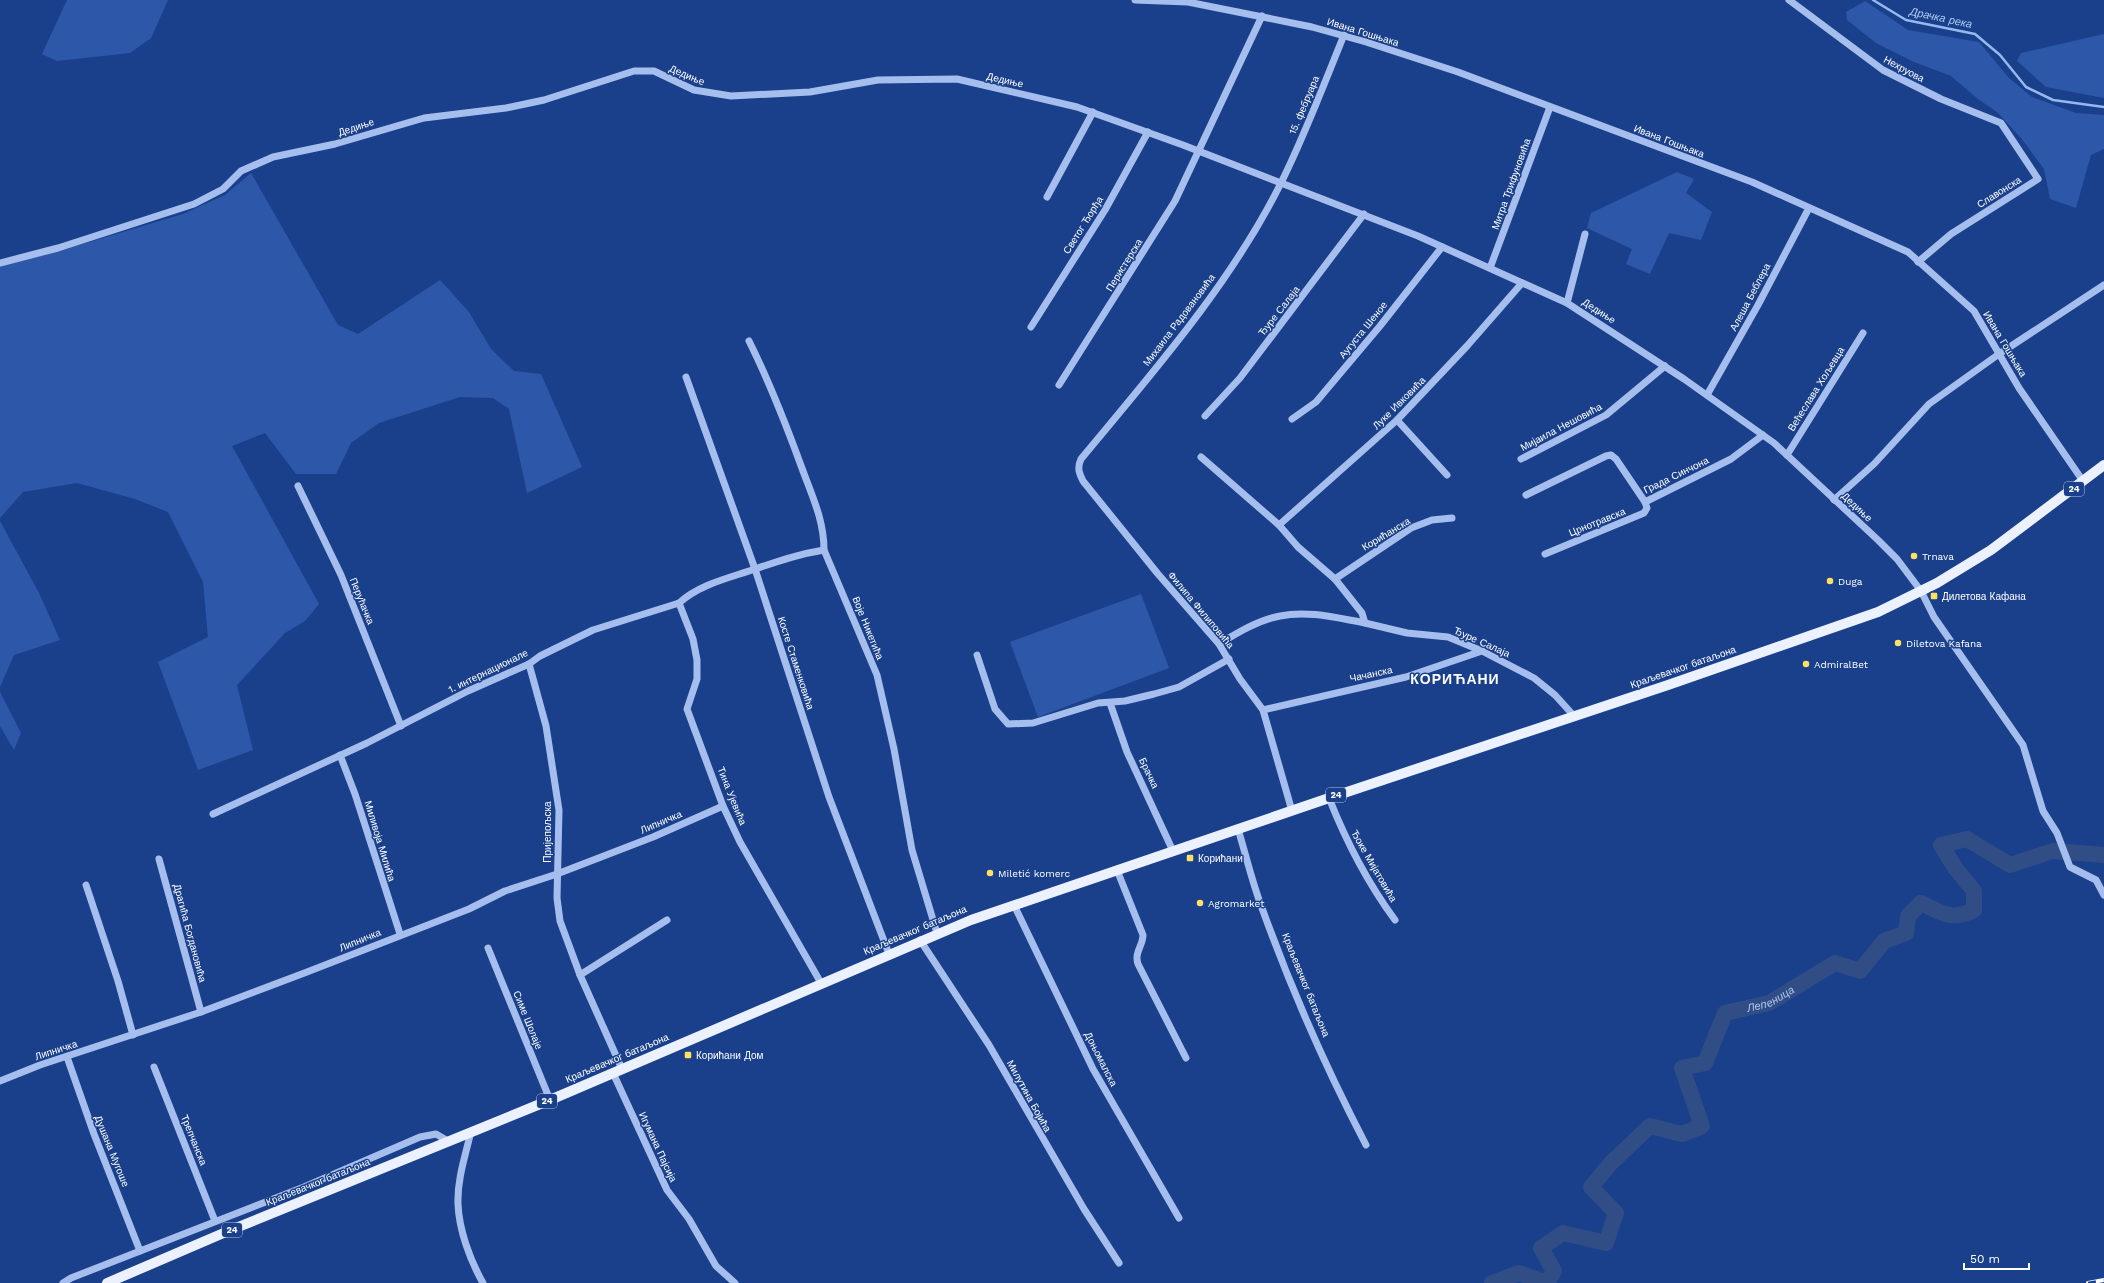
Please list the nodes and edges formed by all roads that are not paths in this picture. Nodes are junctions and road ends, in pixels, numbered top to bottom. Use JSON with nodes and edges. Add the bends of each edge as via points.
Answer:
{"nodes":[{"id":1,"x":1135,"y":0,"type":"edge"},
{"id":2,"x":1789,"y":0,"type":"edge"},
{"id":3,"x":1262,"y":16,"type":"junction"},
{"id":4,"x":1344,"y":35,"type":"junction"},
{"id":5,"x":1550,"y":107,"type":"junction"},
{"id":6,"x":1093,"y":112,"type":"junction"},
{"id":7,"x":2001,"y":123,"type":"joint"},
{"id":8,"x":1148,"y":132,"type":"junction"},
{"id":9,"x":1200,"y":151,"type":"junction"},
{"id":10,"x":1281,"y":183,"type":"junction"},
{"id":11,"x":1047,"y":197,"type":"dead end"},
{"id":12,"x":1809,"y":208,"type":"junction"},
{"id":13,"x":1364,"y":214,"type":"junction"},
{"id":14,"x":1585,"y":234,"type":"dead end"},
{"id":15,"x":1442,"y":246,"type":"junction"},
{"id":16,"x":1918,"y":262,"type":"junction"},
{"id":17,"x":0,"y":263,"type":"edge"},
{"id":18,"x":1490,"y":268,"type":"junction"},
{"id":19,"x":1522,"y":283,"type":"junction"},
{"id":20,"x":2104,"y":285,"type":"edge"},
{"id":21,"x":1567,"y":303,"type":"junction"},
{"id":22,"x":1031,"y":327,"type":"dead end"},
{"id":23,"x":1863,"y":333,"type":"dead end"},
{"id":24,"x":749,"y":341,"type":"dead end"},
{"id":25,"x":1999,"y":354,"type":"junction"},
{"id":26,"x":1665,"y":366,"type":"junction"},
{"id":27,"x":686,"y":377,"type":"dead end"},
{"id":28,"x":1059,"y":385,"type":"dead end"},
{"id":29,"x":1707,"y":395,"type":"junction"},
{"id":30,"x":1204,"y":416,"type":"dead end"},
{"id":31,"x":1292,"y":419,"type":"dead end"},
{"id":32,"x":1398,"y":420,"type":"junction"},
{"id":33,"x":1762,"y":435,"type":"junction"},
{"id":34,"x":1787,"y":455,"type":"junction"},
{"id":35,"x":1200,"y":457,"type":"dead end"},
{"id":36,"x":1081,"y":459,"type":"joint"},
{"id":37,"x":1521,"y":460,"type":"dead end"},
{"id":38,"x":2104,"y":465,"type":"edge"},
{"id":39,"x":1447,"y":475,"type":"dead end"},
{"id":40,"x":2083,"y":481,"type":"junction"},
{"id":41,"x":298,"y":486,"type":"dead end"},
{"id":42,"x":1526,"y":495,"type":"dead end"},
{"id":43,"x":1834,"y":500,"type":"junction"},
{"id":44,"x":1645,"y":502,"type":"junction"},
{"id":45,"x":1452,"y":518,"type":"dead end"},
{"id":46,"x":1279,"y":525,"type":"junction"},
{"id":47,"x":824,"y":550,"type":"junction"},
{"id":48,"x":1545,"y":554,"type":"dead end"},
{"id":49,"x":755,"y":569,"type":"junction"},
{"id":50,"x":1335,"y":579,"type":"junction"},
{"id":51,"x":1921,"y":591,"type":"junction"},
{"id":52,"x":679,"y":603,"type":"junction"},
{"id":53,"x":1365,"y":623,"type":"junction"},
{"id":54,"x":1218,"y":644,"type":"junction"},
{"id":55,"x":1482,"y":651,"type":"junction"},
{"id":56,"x":977,"y":655,"type":"dead end"},
{"id":57,"x":1229,"y":659,"type":"junction"},
{"id":58,"x":529,"y":664,"type":"junction"},
{"id":59,"x":1110,"y":703,"type":"junction"},
{"id":60,"x":1263,"y":710,"type":"junction"},
{"id":61,"x":1574,"y":716,"type":"junction"},
{"id":62,"x":401,"y":726,"type":"junction"},
{"id":63,"x":340,"y":755,"type":"junction"},
{"id":64,"x":1329,"y":798,"type":"junction"},
{"id":65,"x":723,"y":806,"type":"junction"},
{"id":66,"x":1292,"y":811,"type":"junction"},
{"id":67,"x":213,"y":814,"type":"dead end"},
{"id":68,"x":1238,"y":829,"type":"junction"},
{"id":69,"x":1173,"y":851,"type":"junction"},
{"id":70,"x":159,"y":859,"type":"dead end"},
{"id":71,"x":1117,"y":870,"type":"junction"},
{"id":72,"x":557,"y":874,"type":"junction"},
{"id":73,"x":86,"y":885,"type":"dead end"},
{"id":74,"x":2104,"y":895,"type":"edge"},
{"id":75,"x":1014,"y":905,"type":"junction"},
{"id":76,"x":667,"y":920,"type":"dead end"},
{"id":77,"x":1395,"y":920,"type":"dead end"},
{"id":78,"x":937,"y":933,"type":"junction"},
{"id":79,"x":400,"y":934,"type":"junction"},
{"id":80,"x":920,"y":940,"type":"junction"},
{"id":81,"x":488,"y":948,"type":"dead end"},
{"id":82,"x":889,"y":954,"type":"junction"},
{"id":83,"x":580,"y":975,"type":"junction"},
{"id":84,"x":821,"y":983,"type":"junction"},
{"id":85,"x":201,"y":1012,"type":"junction"},
{"id":86,"x":133,"y":1035,"type":"junction"},
{"id":87,"x":67,"y":1057,"type":"junction"},
{"id":88,"x":1186,"y":1058,"type":"dead end"},
{"id":89,"x":154,"y":1067,"type":"dead end"},
{"id":90,"x":618,"y":1071,"type":"junction"},
{"id":91,"x":0,"y":1081,"type":"edge"},
{"id":92,"x":550,"y":1100,"type":"junction"},
{"id":93,"x":471,"y":1131,"type":"junction"},
{"id":94,"x":448,"y":1141,"type":"junction"},
{"id":95,"x":1366,"y":1145,"type":"dead end"},
{"id":96,"x":1179,"y":1218,"type":"dead end"},
{"id":97,"x":215,"y":1221,"type":"junction"},
{"id":98,"x":140,"y":1251,"type":"junction"},
{"id":99,"x":1119,"y":1263,"type":"dead end"},
{"id":100,"x":63,"y":1283,"type":"edge"},
{"id":101,"x":107,"y":1283,"type":"edge"},
{"id":102,"x":483,"y":1283,"type":"edge"},
{"id":103,"x":735,"y":1283,"type":"edge"}],
"edges":[{"from":1,"to":3,"type":"street","name":"Ивана Гошњака","via":[[1188,2]]},
{"from":2,"to":7,"type":"street","name":"Нехруова","via":[[1883,70]]},
{"from":3,"to":4,"type":"street","name":"Ивана Гошњака"},
{"from":3,"to":9,"type":"street","via":[[1202,140]]},
{"from":4,"to":5,"type":"street","name":"Ивана Гошњака","via":[[1458,72]]},
{"from":4,"to":10,"type":"street","name":"15. фебруара"},
{"from":5,"to":12,"type":"street","name":"Ивана Гошњака","via":[[1752,182]]},
{"from":5,"to":18,"type":"street","name":"Митра Трифуновића"},
{"from":6,"to":8,"type":"street","name":"Дедиње"},
{"from":6,"to":11,"type":"street"},
{"from":6,"to":17,"type":"street","name":"Дедиње","via":[[957,79],[878,80],[810,92],[731,96],[694,90],[654,71],[640,70],[524,105],[424,118],[335,144],[273,157],[241,171],[222,189],[204,200],[58,248]]},
{"from":7,"to":16,"type":"street","name":"Славонска","via":[[2038,179],[1951,234]]},
{"from":8,"to":9,"type":"street","name":"Дедиње"},
{"from":8,"to":22,"type":"street","name":"Светог Ђорђа","via":[[1105,210]]},
{"from":9,"to":10,"type":"street","name":"Дедиње"},
{"from":9,"to":28,"type":"street","name":"Перистерска","via":[[1175,201]]},
{"from":10,"to":13,"type":"street","name":"Дедиње"},
{"from":10,"to":36,"type":"street","name":"Михаила Радовановића","via":[[1251,235],[1205,304]]},
{"from":12,"to":16,"type":"street","name":"Ивана Гошњака","via":[[1908,252]]},
{"from":12,"to":29,"type":"street","name":"Алеша Беблера"},
{"from":13,"to":15,"type":"street","name":"Дедиње"},
{"from":13,"to":30,"type":"street","name":"Ђуре Салаја","via":[[1240,378]]},
{"from":14,"to":21,"type":"street"},
{"from":15,"to":18,"type":"street","name":"Дедиње"},
{"from":15,"to":31,"type":"street","name":"Аугуста Шеное","via":[[1380,326],[1316,402]]},
{"from":16,"to":25,"type":"street","name":"Ивана Гошњака","via":[[1974,311]]},
{"from":18,"to":19,"type":"street","name":"Дедиње"},
{"from":19,"to":21,"type":"street","name":"Дедиње"},
{"from":19,"to":32,"type":"street","name":"Луке Ивковића","via":[[1468,346]]},
{"from":20,"to":25,"type":"street"},
{"from":21,"to":26,"type":"street","name":"Дедиње"},
{"from":23,"to":34,"type":"street","name":"Већеслава Хољевца"},
{"from":24,"to":47,"type":"street","name":"Воје Никетића","via":[[771,386],[819,514],[824,531]]},
{"from":25,"to":40,"type":"street","name":"Ивана Гошњака","via":[[2019,388]]},
{"from":25,"to":43,"type":"street","via":[[1929,404],[1874,464]]},
{"from":26,"to":29,"type":"street","name":"Дедиње"},
{"from":26,"to":37,"type":"street","name":"Мијаила Нешовића","via":[[1606,415]]},
{"from":27,"to":49,"type":"street","name":"Косте Стаменковића"},
{"from":29,"to":33,"type":"street","name":"Дедиње"},
{"from":32,"to":39,"type":"street"},
{"from":32,"to":46,"type":"street","name":"Луке Ивковића"},
{"from":33,"to":34,"type":"street","name":"Дедиње"},
{"from":33,"to":44,"type":"street","name":"Града Синчона","via":[[1731,459]]},
{"from":34,"to":43,"type":"street","name":"Дедиње"},
{"from":35,"to":46,"type":"street"},
{"from":36,"to":54,"type":"street","name":"Филипа Филиповића","via":[[1078,472],[1083,481]]},
{"from":38,"to":40,"type":"main road","name":"Краљевачког батаљона","number":"24"},
{"from":40,"to":51,"type":"main road","name":"Краљевачког батаљона","number":"24","via":[[1991,550]]},
{"from":41,"to":62,"type":"street","name":"Перућачка","via":[[341,575]]},
{"from":42,"to":44,"type":"street","name":"Града Синчона","via":[[1611,455]]},
{"from":43,"to":51,"type":"street","name":"Дедиње","via":[[1897,559]]},
{"from":44,"to":48,"type":"street","name":"Црнотравска","via":[[1647,508],[1644,513]]},
{"from":45,"to":50,"type":"street","name":"Корићанска","via":[[1432,520],[1411,528]]},
{"from":46,"to":50,"type":"street","via":[[1298,547]]},
{"from":47,"to":49,"type":"street","name":"1. интернационале","via":[[795,555]]},
{"from":47,"to":78,"type":"street","name":"Воје Никетића","via":[[877,675],[894,749],[912,850]]},
{"from":49,"to":52,"type":"street","name":"1. интернационале","via":[[689,594]]},
{"from":49,"to":82,"type":"street","name":"Косте Стаменковића","via":[[829,797]]},
{"from":50,"to":53,"type":"street","via":[[1362,613]]},
{"from":51,"to":61,"type":"main road","name":"Краљевачког батаљона","number":"24","via":[[1840,627]]},
{"from":51,"to":74,"type":"street","name":"Дедиње","via":[[1934,617],[2023,745],[2043,811],[2057,833],[2070,867],[2096,880]]},
{"from":52,"to":58,"type":"street","name":"1. интернационале","via":[[593,630]]},
{"from":52,"to":65,"type":"street","name":"Тина Ујевића","via":[[693,638],[697,660],[697,679],[687,709]]},
{"from":53,"to":54,"type":"street","name":"Ђуре Салаја","via":[[1328,616],[1279,616],[1246,628]]},
{"from":53,"to":55,"type":"street","name":"Ђуре Салаја","via":[[1407,633],[1448,637]]},
{"from":54,"to":57,"type":"street","name":"Филипа Филиповића"},
{"from":55,"to":60,"type":"street","name":"Чачанска","via":[[1406,677]]},
{"from":55,"to":61,"type":"street","name":"Ђуре Салаја","via":[[1534,678],[1555,695]]},
{"from":56,"to":59,"type":"street","via":[[995,709],[1008,724],[1033,723],[1098,703]]},
{"from":57,"to":59,"type":"street","via":[[1178,686]]},
{"from":57,"to":60,"type":"street","name":"Филипа Филиповића"},
{"from":58,"to":62,"type":"street","name":"1. интернационале","via":[[468,691]]},
{"from":58,"to":72,"type":"street","name":"Пријепољска","via":[[546,726],[559,810]]},
{"from":59,"to":69,"type":"street","name":"Брачка","via":[[1127,752]]},
{"from":60,"to":66,"type":"street","name":"Филипа Филиповића"},
{"from":61,"to":64,"type":"main road","name":"Краљевачког батаљона","number":"24"},
{"from":62,"to":63,"type":"street","name":"1. интернационале"},
{"from":63,"to":67,"type":"street","name":"1. интернационале"},
{"from":63,"to":79,"type":"street","name":"Миливоја Милића"},
{"from":64,"to":66,"type":"main road","name":"Краљевачког батаљона","number":"24"},
{"from":64,"to":77,"type":"street","name":"Ђоке Мијатовића","via":[[1346,840],[1378,898]]},
{"from":65,"to":72,"type":"street","name":"Липничка","via":[[653,837]]},
{"from":65,"to":84,"type":"street","name":"Тина Ујевића","via":[[740,842]]},
{"from":66,"to":68,"type":"main road","name":"Краљевачког батаљона","number":"24"},
{"from":68,"to":69,"type":"main road","name":"Краљевачког батаљона","number":"24"},
{"from":68,"to":95,"type":"street","name":"Краљевачког батаљона","via":[[1261,907],[1297,999],[1336,1088]]},
{"from":69,"to":71,"type":"main road","name":"Краљевачког батаљона","number":"24"},
{"from":70,"to":85,"type":"street","name":"Драгића Богдановића"},
{"from":71,"to":75,"type":"main road","name":"Краљевачког батаљона","number":"24"},
{"from":71,"to":88,"type":"street","via":[[1143,935],[1142,944],[1137,952],[1138,964]]},
{"from":72,"to":79,"type":"street","name":"Липничка"},
{"from":72,"to":83,"type":"street","name":"Пријепољска","via":[[560,921]]},
{"from":73,"to":86,"type":"street"},
{"from":75,"to":78,"type":"main road","name":"Краљевачког батаљона","number":"24"},
{"from":75,"to":96,"type":"street","name":"Доњомалска","via":[[1093,1069]]},
{"from":76,"to":83,"type":"street"},
{"from":78,"to":80,"type":"main road","name":"Краљевачког батаљона","number":"24"},
{"from":79,"to":85,"type":"street","name":"Липничка"},
{"from":80,"to":82,"type":"main road","name":"Краљевачког батаљона","number":"24"},
{"from":80,"to":99,"type":"street","name":"Милутина Бојића","via":[[989,1045],[1084,1209]]},
{"from":81,"to":92,"type":"street","name":"Симе Шолаје"},
{"from":82,"to":84,"type":"main road","name":"Краљевачког батаљона","number":"24"},
{"from":83,"to":90,"type":"street","name":"Пријепољска"},
{"from":84,"to":90,"type":"main road","name":"Краљевачког батаљона","number":"24"},
{"from":85,"to":86,"type":"street","name":"Липничка"},
{"from":86,"to":87,"type":"street","name":"Липничка"},
{"from":87,"to":91,"type":"street","name":"Липничка"},
{"from":87,"to":98,"type":"street","name":"Душана Мугоше"},
{"from":89,"to":97,"type":"street","name":"Трепчанска"},
{"from":90,"to":92,"type":"main road","name":"Краљевачког батаљона","number":"24"},
{"from":90,"to":103,"type":"street","name":"Игумана Пајсија","via":[[667,1190],[690,1220],[716,1266]]},
{"from":92,"to":93,"type":"main road","name":"Краљевачког батаљона","number":"24"},
{"from":93,"to":94,"type":"main road","name":"Краљевачког батаљона","number":"24"},
{"from":93,"to":102,"type":"street","via":[[458,1204],[470,1256]]},
{"from":94,"to":97,"type":"street","via":[[436,1134],[420,1137],[304,1187]]},
{"from":94,"to":101,"type":"main road","name":"Краљевачког батаљона","number":"24"},
{"from":97,"to":98,"type":"street"},
{"from":98,"to":100,"type":"street"}]}
